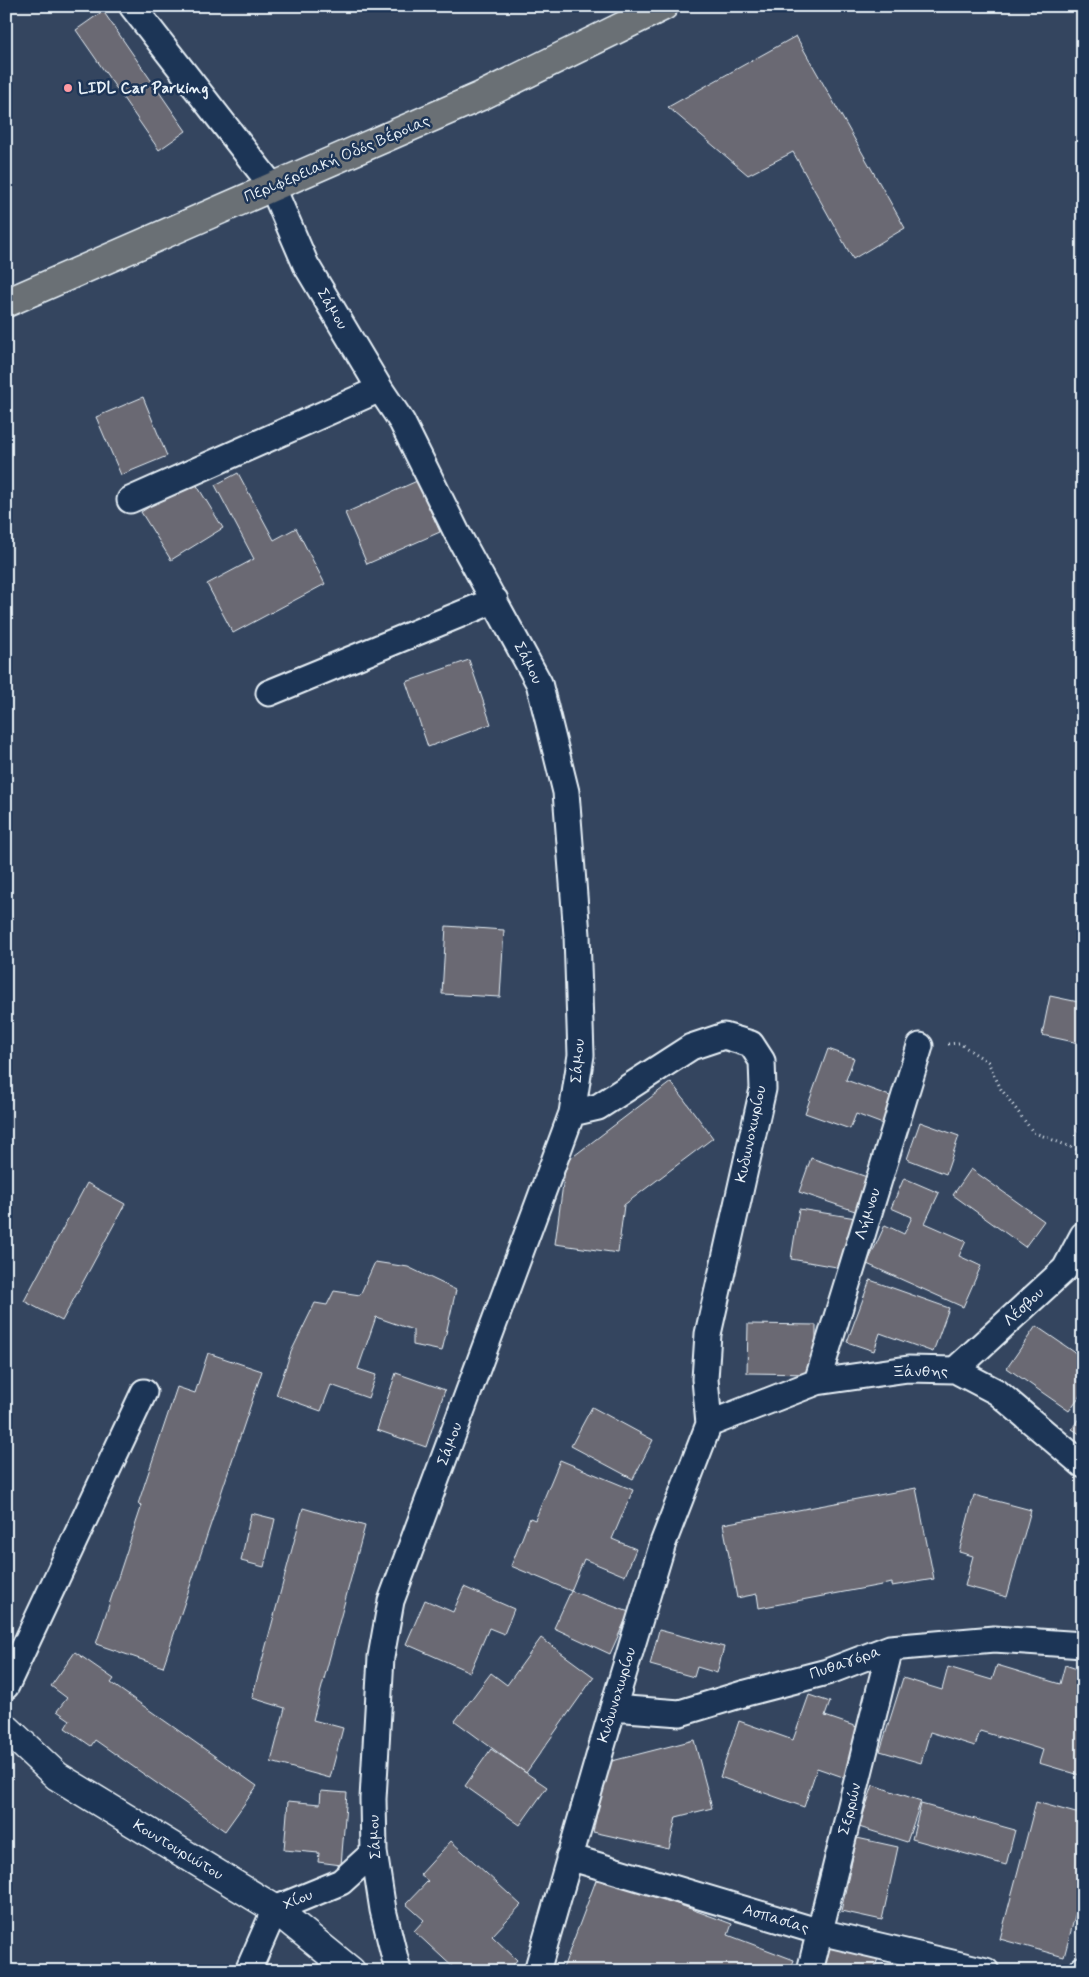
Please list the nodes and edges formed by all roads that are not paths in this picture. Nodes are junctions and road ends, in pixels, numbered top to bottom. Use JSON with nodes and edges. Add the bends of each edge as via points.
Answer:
{"nodes":[{"id":1,"x":132,"y":6,"type":"edge"},
{"id":2,"x":664,"y":6,"type":"edge"},
{"id":3,"x":272,"y":186,"type":"junction"},
{"id":4,"x":6,"y":303,"type":"edge"},
{"id":5,"x":380,"y":389,"type":"junction"},
{"id":6,"x":130,"y":500,"type":"dead end"},
{"id":7,"x":495,"y":600,"type":"junction"},
{"id":8,"x":269,"y":693,"type":"dead end"},
{"id":9,"x":920,"y":1046,"type":"road end"},
{"id":10,"x":572,"y":1113,"type":"junction"},
{"id":11,"x":1082,"y":1239,"type":"edge"},
{"id":12,"x":955,"y":1370,"type":"junction"},
{"id":13,"x":817,"y":1382,"type":"junction"},
{"id":14,"x":144,"y":1392,"type":"dead end"},
{"id":15,"x":709,"y":1424,"type":"junction"},
{"id":16,"x":1083,"y":1465,"type":"edge"},
{"id":17,"x":1083,"y":1645,"type":"edge"},
{"id":18,"x":890,"y":1648,"type":"junction"},
{"id":19,"x":6,"y":1686,"type":"edge"},
{"id":20,"x":613,"y":1708,"type":"junction"},
{"id":21,"x":6,"y":1728,"type":"edge"},
{"id":22,"x":374,"y":1852,"type":"junction"},
{"id":23,"x":570,"y":1857,"type":"junction"},
{"id":24,"x":275,"y":1909,"type":"junction"},
{"id":25,"x":820,"y":1932,"type":"junction"},
{"id":26,"x":906,"y":1962,"type":"edge"},
{"id":27,"x":248,"y":1971,"type":"edge"},
{"id":28,"x":351,"y":1971,"type":"edge"},
{"id":29,"x":398,"y":1971,"type":"edge"},
{"id":30,"x":537,"y":1971,"type":"edge"},
{"id":31,"x":810,"y":1971,"type":"edge"},
{"id":32,"x":986,"y":1971,"type":"edge"}],
"edges":[{"from":1,"to":3,"type":"street","name":"Σάμου"},
{"from":2,"to":3,"type":"main road","name":"Περιφερειακή Οδός Βέροιας","via":[[481,96]]},
{"from":3,"to":4,"type":"main road","name":"Περιφερειακή Οδός Βέροιας"},
{"from":3,"to":5,"type":"street","name":"Σάμου","via":[[306,265]]},
{"from":5,"to":6,"type":"street"},
{"from":5,"to":7,"type":"street","name":"Σάμου","via":[[402,422],[457,533]]},
{"from":7,"to":8,"type":"street"},
{"from":7,"to":10,"type":"street","name":"Σάμου","via":[[539,683],[566,792],[577,935],[581,1055]]},
{"from":9,"to":13,"type":"street","name":"Λήμνου"},
{"from":10,"to":15,"type":"street","name":"Κυδωνοχωρίου","via":[[598,1107],[692,1047],[724,1036],[751,1044],[762,1061],[763,1089],[708,1334],[704,1379]]},
{"from":10,"to":22,"type":"street","name":"Σάμου","via":[[391,1601],[380,1657],[373,1799]]},
{"from":11,"to":12,"type":"street","name":"Λέσβου","via":[[1065,1269]]},
{"from":12,"to":13,"type":"street","name":"Ξάνθης","via":[[908,1369]]},
{"from":12,"to":16,"type":"street","name":"Ξάνθης","via":[[997,1392]]},
{"from":13,"to":15,"type":"street"},
{"from":14,"to":19,"type":"street"},
{"from":15,"to":20,"type":"street","name":"Κυδωνοχωρίου","via":[[663,1543]]},
{"from":17,"to":18,"type":"street","name":"Πυθαγόρα","via":[[994,1639]]},
{"from":18,"to":20,"type":"street","name":"Πυθαγόρα","via":[[827,1672],[680,1713]]},
{"from":18,"to":25,"type":"street","name":"Σερρών"},
{"from":20,"to":23,"type":"street","name":"Κυδωνοχωρίου"},
{"from":21,"to":24,"type":"street","name":"Κουντουριώτου","via":[[57,1776]]},
{"from":22,"to":24,"type":"street","name":"Χίου","via":[[341,1882]]},
{"from":22,"to":29,"type":"street","name":"Σάμου","via":[[383,1910]]},
{"from":23,"to":25,"type":"street","name":"Ασπασίας"},
{"from":23,"to":30,"type":"street","name":"Κυδωνοχωρίου"},
{"from":24,"to":27,"type":"street","name":"Χίου"},
{"from":24,"to":28,"type":"street","name":"Κουντουριώτου"},
{"from":25,"to":26,"type":"street","name":"Ασπασίας"},
{"from":25,"to":31,"type":"street","name":"Σερρών"},
{"from":26,"to":32,"type":"street","name":"Ασπασίας"}]}
